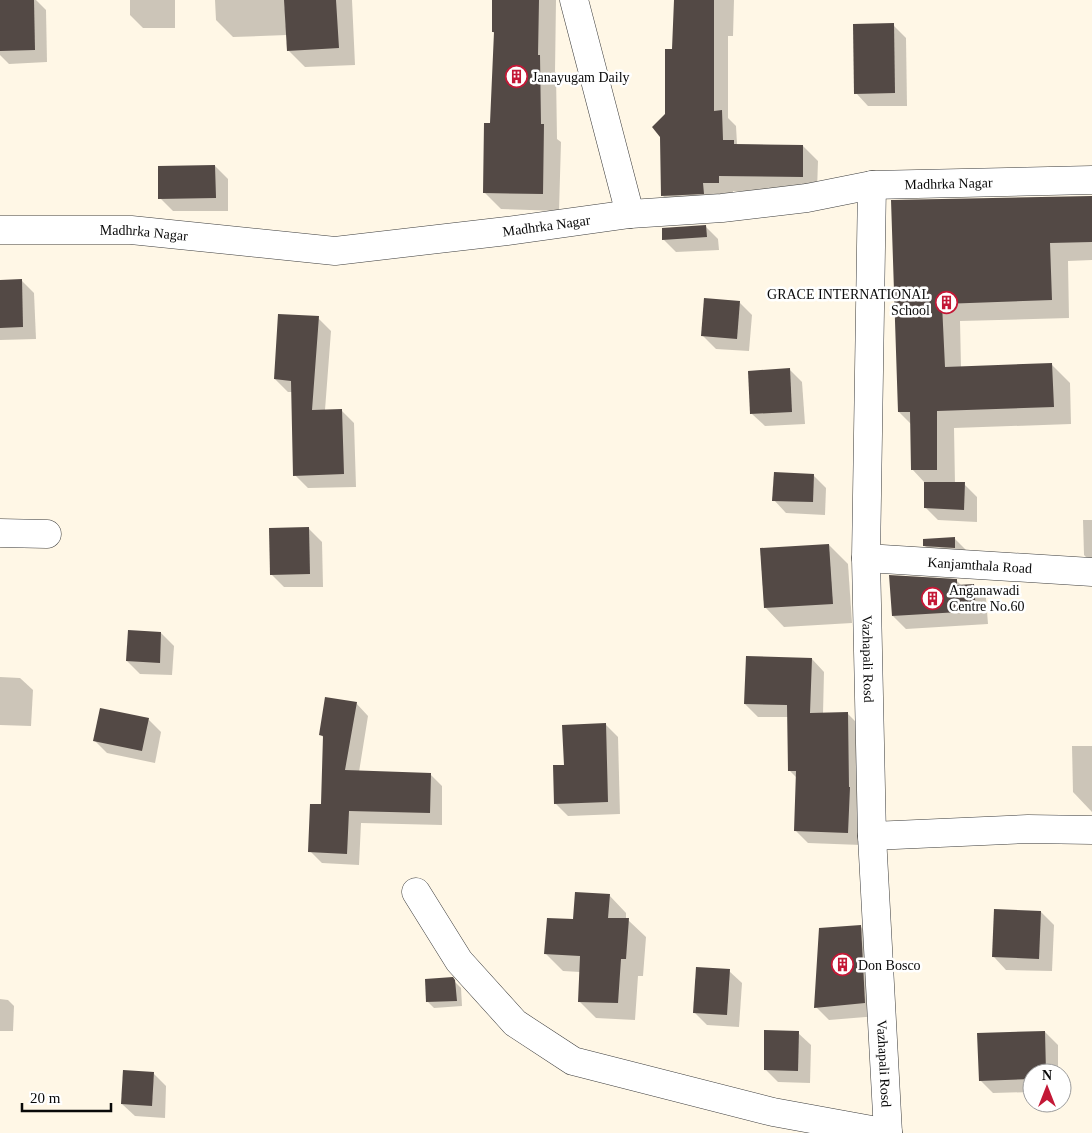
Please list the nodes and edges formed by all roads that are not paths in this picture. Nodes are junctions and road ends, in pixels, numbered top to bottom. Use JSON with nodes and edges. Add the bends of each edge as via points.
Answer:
{"nodes":[{"id":1,"x":574,"y":0,"type":"edge"},
{"id":2,"x":1092,"y":180,"type":"edge"},
{"id":3,"x":872,"y":185,"type":"junction"},
{"id":4,"x":630,"y":214,"type":"junction"},
{"id":5,"x":0,"y":230,"type":"edge"},
{"id":6,"x":0,"y":533,"type":"edge"},
{"id":7,"x":47,"y":534,"type":"dead end"},
{"id":8,"x":866,"y":558,"type":"junction"},
{"id":9,"x":1092,"y":572,"type":"edge"},
{"id":10,"x":1092,"y":830,"type":"edge"},
{"id":11,"x":872,"y":836,"type":"junction"},
{"id":12,"x":416,"y":892,"type":"dead end"},
{"id":13,"x":888,"y":1133,"type":"edge"}],
"edges":[{"from":1,"to":4,"type":"street"},
{"from":2,"to":3,"type":"street","name":"Madhrka Nagar"},
{"from":3,"to":4,"type":"street","name":"Madhrka Nagar","via":[[807,198]]},
{"from":3,"to":8,"type":"street","name":"Vazhapali Rosd"},
{"from":4,"to":5,"type":"street","name":"Madhrka Nagar","via":[[335,252],[131,230]]},
{"from":6,"to":7,"type":"street"},
{"from":8,"to":9,"type":"street","name":"Kanjamthala Road"},
{"from":8,"to":11,"type":"street","name":"Vazhapali Rosd"},
{"from":10,"to":11,"type":"street","via":[[1028,829]]},
{"from":11,"to":13,"type":"street","name":"Vazhapali Rosd"},
{"from":12,"to":13,"type":"street","via":[[459,961],[515,1023],[573,1061],[773,1112]]}]}
